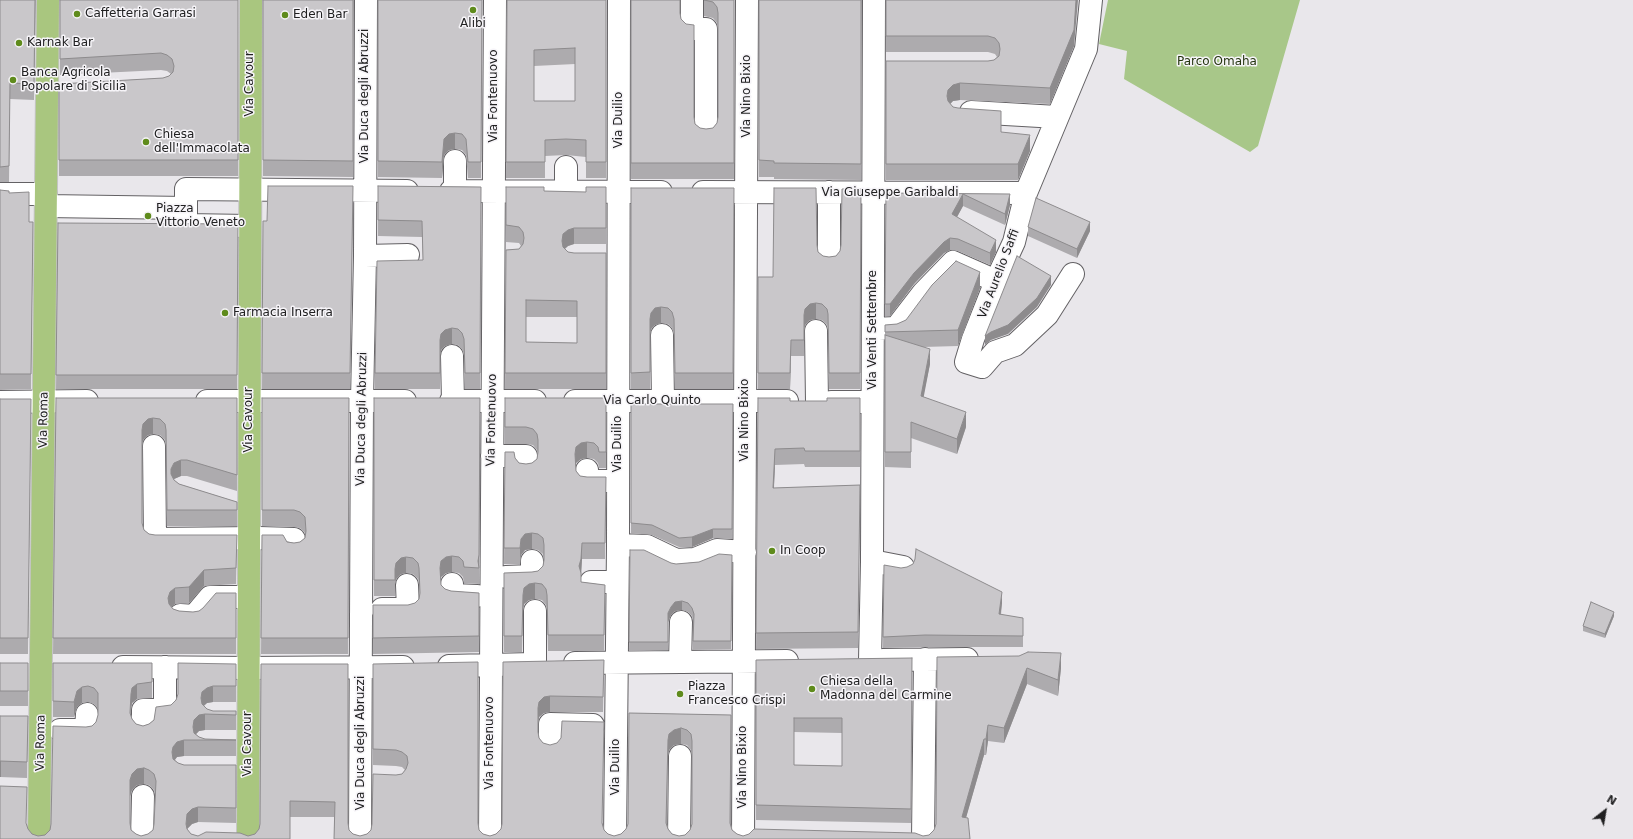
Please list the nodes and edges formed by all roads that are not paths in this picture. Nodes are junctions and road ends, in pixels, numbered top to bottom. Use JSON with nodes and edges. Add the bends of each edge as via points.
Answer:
{"nodes":[{"id":1,"x":48,"y":0,"type":"edge"},
{"id":2,"x":250,"y":0,"type":"edge"},
{"id":3,"x":366,"y":0,"type":"edge"},
{"id":4,"x":495,"y":0,"type":"edge"},
{"id":5,"x":619,"y":0,"type":"edge"},
{"id":6,"x":692,"y":0,"type":"edge"},
{"id":7,"x":747,"y":0,"type":"edge"},
{"id":8,"x":874,"y":0,"type":"edge"},
{"id":9,"x":1091,"y":0,"type":"edge"},
{"id":10,"x":874,"y":64,"type":"junction"},
{"id":11,"x":897,"y":65,"type":"edge"},
{"id":12,"x":71,"y":87,"type":"edge"},
{"id":13,"x":48,"y":88,"type":"junction"},
{"id":14,"x":959,"y":112,"type":"edge"},
{"id":15,"x":1057,"y":117,"type":"junction"},
{"id":16,"x":706,"y":133,"type":"edge"},
{"id":17,"x":455,"y":161,"type":"dead end"},
{"id":18,"x":566,"y":167,"type":"dead end"},
{"id":19,"x":249,"y":190,"type":"junction"},
{"id":20,"x":365,"y":191,"type":"junction"},
{"id":21,"x":455,"y":191,"type":"junction"},
{"id":22,"x":494,"y":191,"type":"junction"},
{"id":23,"x":566,"y":191,"type":"junction"},
{"id":24,"x":619,"y":191,"type":"junction"},
{"id":25,"x":746,"y":192,"type":"junction"},
{"id":26,"x":830,"y":192,"type":"junction"},
{"id":27,"x":873,"y":192,"type":"junction"},
{"id":28,"x":1026,"y":193,"type":"junction"},
{"id":29,"x":0,"y":194,"type":"edge"},
{"id":30,"x":46,"y":200,"type":"junction"},
{"id":31,"x":186,"y":208,"type":"junction"},
{"id":32,"x":249,"y":226,"type":"junction"},
{"id":33,"x":408,"y":255,"type":"dead end"},
{"id":34,"x":365,"y":256,"type":"junction"},
{"id":35,"x":596,"y":257,"type":"edge"},
{"id":36,"x":618,"y":257,"type":"junction"},
{"id":37,"x":829,"y":262,"type":"edge"},
{"id":38,"x":1074,"y":274,"type":"dead end"},
{"id":39,"x":996,"y":281,"type":"junction"},
{"id":40,"x":873,"y":329,"type":"junction"},
{"id":41,"x":816,"y":331,"type":"dead end"},
{"id":42,"x":662,"y":335,"type":"dead end"},
{"id":43,"x":452,"y":356,"type":"dead end"},
{"id":44,"x":44,"y":401,"type":"junction"},
{"id":45,"x":107,"y":401,"type":"edge"},
{"id":46,"x":186,"y":401,"type":"edge"},
{"id":47,"x":249,"y":401,"type":"junction"},
{"id":48,"x":362,"y":401,"type":"junction"},
{"id":49,"x":453,"y":401,"type":"junction"},
{"id":50,"x":492,"y":401,"type":"junction"},
{"id":51,"x":618,"y":401,"type":"junction"},
{"id":52,"x":663,"y":401,"type":"junction"},
{"id":53,"x":745,"y":401,"type":"junction"},
{"id":54,"x":0,"y":402,"type":"edge"},
{"id":55,"x":817,"y":402,"type":"junction"},
{"id":56,"x":872,"y":402,"type":"junction"},
{"id":57,"x":154,"y":446,"type":"dead end"},
{"id":58,"x":492,"y":456,"type":"junction"},
{"id":59,"x":526,"y":468,"type":"edge"},
{"id":60,"x":587,"y":470,"type":"dead end"},
{"id":61,"x":618,"y":481,"type":"junction"},
{"id":62,"x":226,"y":501,"type":"edge"},
{"id":63,"x":248,"y":508,"type":"junction"},
{"id":64,"x":249,"y":538,"type":"junction"},
{"id":65,"x":618,"y":545,"type":"junction"},
{"id":66,"x":294,"y":547,"type":"edge"},
{"id":67,"x":744,"y":552,"type":"junction"},
{"id":68,"x":532,"y":561,"type":"dead end"},
{"id":69,"x":872,"y":561,"type":"junction"},
{"id":70,"x":903,"y":567,"type":"edge"},
{"id":71,"x":591,"y":582,"type":"edge"},
{"id":72,"x":617,"y":582,"type":"junction"},
{"id":73,"x":452,"y":584,"type":"dead end"},
{"id":74,"x":407,"y":585,"type":"dead end"},
{"id":75,"x":491,"y":587,"type":"junction"},
{"id":76,"x":248,"y":597,"type":"junction"},
{"id":77,"x":361,"y":610,"type":"junction"},
{"id":78,"x":535,"y":611,"type":"dead end"},
{"id":79,"x":180,"y":616,"type":"edge"},
{"id":80,"x":681,"y":622,"type":"dead end"},
{"id":81,"x":925,"y":659,"type":"junction"},
{"id":82,"x":988,"y":659,"type":"edge"},
{"id":83,"x":807,"y":661,"type":"edge"},
{"id":84,"x":680,"y":662,"type":"junction"},
{"id":85,"x":744,"y":662,"type":"junction"},
{"id":86,"x":617,"y":663,"type":"junction"},
{"id":87,"x":535,"y":664,"type":"junction"},
{"id":88,"x":490,"y":665,"type":"junction"},
{"id":89,"x":103,"y":666,"type":"edge"},
{"id":90,"x":165,"y":667,"type":"junction"},
{"id":91,"x":361,"y":667,"type":"junction"},
{"id":92,"x":248,"y":668,"type":"junction"},
{"id":93,"x":87,"y":714,"type":"dead end"},
{"id":94,"x":34,"y":722,"type":"junction"},
{"id":95,"x":616,"y":725,"type":"junction"},
{"id":96,"x":143,"y":728,"type":"edge"},
{"id":97,"x":226,"y":743,"type":"dead end"},
{"id":98,"x":248,"y":743,"type":"junction"},
{"id":99,"x":550,"y":748,"type":"edge"},
{"id":100,"x":680,"y":756,"type":"dead end"},
{"id":101,"x":227,"y":768,"type":"edge"},
{"id":102,"x":248,"y":768,"type":"junction"},
{"id":103,"x":16,"y":790,"type":"edge"},
{"id":104,"x":40,"y":791,"type":"junction"},
{"id":105,"x":142,"y":796,"type":"dead end"},
{"id":106,"x":748,"y":834,"type":"edge"},
{"id":107,"x":241,"y":837,"type":"edge"},
{"id":108,"x":918,"y":837,"type":"edge"},
{"id":109,"x":39,"y":839,"type":"edge"},
{"id":110,"x":142,"y":839,"type":"edge"},
{"id":111,"x":360,"y":839,"type":"edge"},
{"id":112,"x":490,"y":839,"type":"edge"},
{"id":113,"x":615,"y":839,"type":"edge"},
{"id":114,"x":679,"y":839,"type":"edge"}],
"edges":[{"from":1,"to":13,"type":"main road","name":"Via Roma"},
{"from":2,"to":19,"type":"main road","name":"Via Cavour"},
{"from":3,"to":20,"type":"street","name":"Via Duca degli Abruzzi"},
{"from":4,"to":22,"type":"street","name":"Via Fontenuovo"},
{"from":5,"to":24,"type":"street","name":"Via Duilio"},
{"from":6,"to":16,"type":"street","via":[[692,29],[706,28]]},
{"from":7,"to":25,"type":"street","name":"Via Nino Bixio"},
{"from":8,"to":10,"type":"street","name":"Via Venti Settembre"},
{"from":9,"to":15,"type":"street","name":"Via Aurelio Saffi","via":[[1086,49]]},
{"from":10,"to":11,"type":"street"},
{"from":10,"to":27,"type":"street","name":"Via Venti Settembre"},
{"from":12,"to":13,"type":"street"},
{"from":13,"to":30,"type":"main road","name":"Via Roma"},
{"from":14,"to":15,"type":"street"},
{"from":15,"to":28,"type":"street","name":"Via Aurelio Saffi"},
{"from":17,"to":21,"type":"street"},
{"from":18,"to":23,"type":"street"},
{"from":19,"to":20,"type":"street","name":"Via Giuseppe Garibaldi"},
{"from":19,"to":31,"type":"street","name":"Via Giuseppe Garibaldi","via":[[186,189]]},
{"from":19,"to":32,"type":"main road","name":"Via Cavour"},
{"from":20,"to":21,"type":"street","name":"Via Giuseppe Garibaldi"},
{"from":20,"to":34,"type":"street","name":"Via Duca degli Abruzzi"},
{"from":21,"to":22,"type":"street","name":"Via Giuseppe Garibaldi"},
{"from":22,"to":23,"type":"street","name":"Via Giuseppe Garibaldi"},
{"from":22,"to":50,"type":"street","name":"Via Fontenuovo","via":[[503,254]]},
{"from":23,"to":24,"type":"street","name":"Via Giuseppe Garibaldi"},
{"from":24,"to":25,"type":"street","name":"Via Giuseppe Garibaldi"},
{"from":24,"to":36,"type":"street","name":"Via Duilio"},
{"from":25,"to":26,"type":"street","name":"Via Giuseppe Garibaldi"},
{"from":25,"to":53,"type":"street","name":"Via Nino Bixio"},
{"from":26,"to":27,"type":"street","name":"Via Giuseppe Garibaldi"},
{"from":26,"to":37,"type":"street"},
{"from":27,"to":28,"type":"street","name":"Via Giuseppe Garibaldi"},
{"from":27,"to":40,"type":"street","name":"Via Venti Settembre"},
{"from":28,"to":39,"type":"street","name":"Via Aurelio Saffi","via":[[1014,242]]},
{"from":29,"to":30,"type":"street"},
{"from":30,"to":31,"type":"street"},
{"from":30,"to":44,"type":"main road","name":"Via Roma"},
{"from":31,"to":32,"type":"street","via":[[186,225]]},
{"from":32,"to":47,"type":"main road","name":"Via Cavour"},
{"from":33,"to":34,"type":"street"},
{"from":34,"to":48,"type":"street","name":"Via Duca degli Abruzzi"},
{"from":35,"to":36,"type":"street"},
{"from":36,"to":51,"type":"street","name":"Via Duilio"},
{"from":38,"to":39,"type":"street","name":"Via Aurelio Saffi","via":[[1047,315],[1015,345],[995,352],[982,366],[966,362]]},
{"from":39,"to":40,"type":"street","via":[[953,262],[923,293],[896,328]]},
{"from":40,"to":56,"type":"street","name":"Via Venti Settembre"},
{"from":41,"to":55,"type":"street"},
{"from":42,"to":52,"type":"street"},
{"from":43,"to":49,"type":"street"},
{"from":44,"to":45,"type":"street"},
{"from":44,"to":54,"type":"street"},
{"from":44,"to":94,"type":"main road","name":"Via Roma","via":[[40,666]]},
{"from":46,"to":47,"type":"street","name":"Via Carlo Quinto"},
{"from":47,"to":48,"type":"street","name":"Via Carlo Quinto"},
{"from":47,"to":63,"type":"main road","name":"Via Cavour"},
{"from":48,"to":49,"type":"street","name":"Via Carlo Quinto"},
{"from":48,"to":77,"type":"street","name":"Via Duca degli Abruzzi"},
{"from":49,"to":50,"type":"street","name":"Via Carlo Quinto"},
{"from":50,"to":51,"type":"street","name":"Via Carlo Quinto"},
{"from":50,"to":58,"type":"street","name":"Via Fontenuovo"},
{"from":51,"to":52,"type":"street","name":"Via Carlo Quinto"},
{"from":51,"to":61,"type":"street","name":"Via Duilio"},
{"from":52,"to":53,"type":"street","name":"Via Carlo Quinto"},
{"from":53,"to":55,"type":"street","name":"Via Carlo Quinto"},
{"from":53,"to":67,"type":"street","name":"Via Nino Bixio"},
{"from":55,"to":56,"type":"street","name":"Via Carlo Quinto"},
{"from":56,"to":69,"type":"street","name":"Via Venti Settembre"},
{"from":57,"to":64,"type":"street","via":[[155,539]]},
{"from":58,"to":59,"type":"street","via":[[526,456]]},
{"from":58,"to":75,"type":"street","name":"Via Fontenuovo"},
{"from":60,"to":61,"type":"street","via":[[587,481]]},
{"from":61,"to":65,"type":"street","name":"Via Duilio"},
{"from":62,"to":63,"type":"street"},
{"from":63,"to":64,"type":"main road","name":"Via Cavour"},
{"from":64,"to":66,"type":"street","via":[[294,539]]},
{"from":64,"to":76,"type":"main road","name":"Via Cavour"},
{"from":65,"to":67,"type":"street","via":[[647,546],[676,560],[695,559],[717,550]]},
{"from":65,"to":72,"type":"street","name":"Via Duilio"},
{"from":67,"to":85,"type":"street","name":"Via Nino Bixio"},
{"from":68,"to":75,"type":"street","via":[[532,576]]},
{"from":69,"to":70,"type":"street"},
{"from":69,"to":81,"type":"street","name":"Via Venti Settembre","via":[[862,660]]},
{"from":71,"to":72,"type":"street"},
{"from":72,"to":86,"type":"street","name":"Via Duilio"},
{"from":73,"to":75,"type":"street","via":[[452,595]]},
{"from":74,"to":77,"type":"street","via":[[408,610]]},
{"from":75,"to":88,"type":"street","name":"Via Fontenuovo"},
{"from":76,"to":79,"type":"street","via":[[210,597],[194,616]]},
{"from":76,"to":92,"type":"main road","name":"Via Cavour"},
{"from":77,"to":91,"type":"street","name":"Via Duca degli Abruzzi"},
{"from":78,"to":87,"type":"street"},
{"from":80,"to":84,"type":"street"},
{"from":81,"to":82,"type":"street"},
{"from":81,"to":108,"type":"street"},
{"from":83,"to":85,"type":"street"},
{"from":84,"to":85,"type":"street"},
{"from":84,"to":86,"type":"street"},
{"from":85,"to":106,"type":"street","name":"Via Nino Bixio"},
{"from":86,"to":87,"type":"street"},
{"from":86,"to":95,"type":"street","name":"Via Duilio"},
{"from":87,"to":88,"type":"street"},
{"from":88,"to":91,"type":"street"},
{"from":88,"to":112,"type":"street","name":"Via Fontenuovo"},
{"from":89,"to":90,"type":"street"},
{"from":90,"to":92,"type":"street"},
{"from":90,"to":96,"type":"street","via":[[165,710],[143,710]]},
{"from":91,"to":92,"type":"street"},
{"from":91,"to":111,"type":"street","name":"Via Duca degli Abruzzi","via":[[371,777]]},
{"from":92,"to":98,"type":"main road","name":"Via Cavour","via":[[238,714]]},
{"from":93,"to":94,"type":"street","via":[[86,730]]},
{"from":94,"to":104,"type":"main road","name":"Via Roma"},
{"from":95,"to":99,"type":"street","via":[[550,724]]},
{"from":95,"to":113,"type":"street","name":"Via Duilio"},
{"from":97,"to":98,"type":"street"},
{"from":98,"to":102,"type":"main road","name":"Via Cavour"},
{"from":100,"to":114,"type":"street"},
{"from":101,"to":102,"type":"street"},
{"from":102,"to":107,"type":"main road","name":"Via Cavour"},
{"from":103,"to":104,"type":"street"},
{"from":104,"to":109,"type":"main road","name":"Via Roma"},
{"from":105,"to":110,"type":"street"}]}
